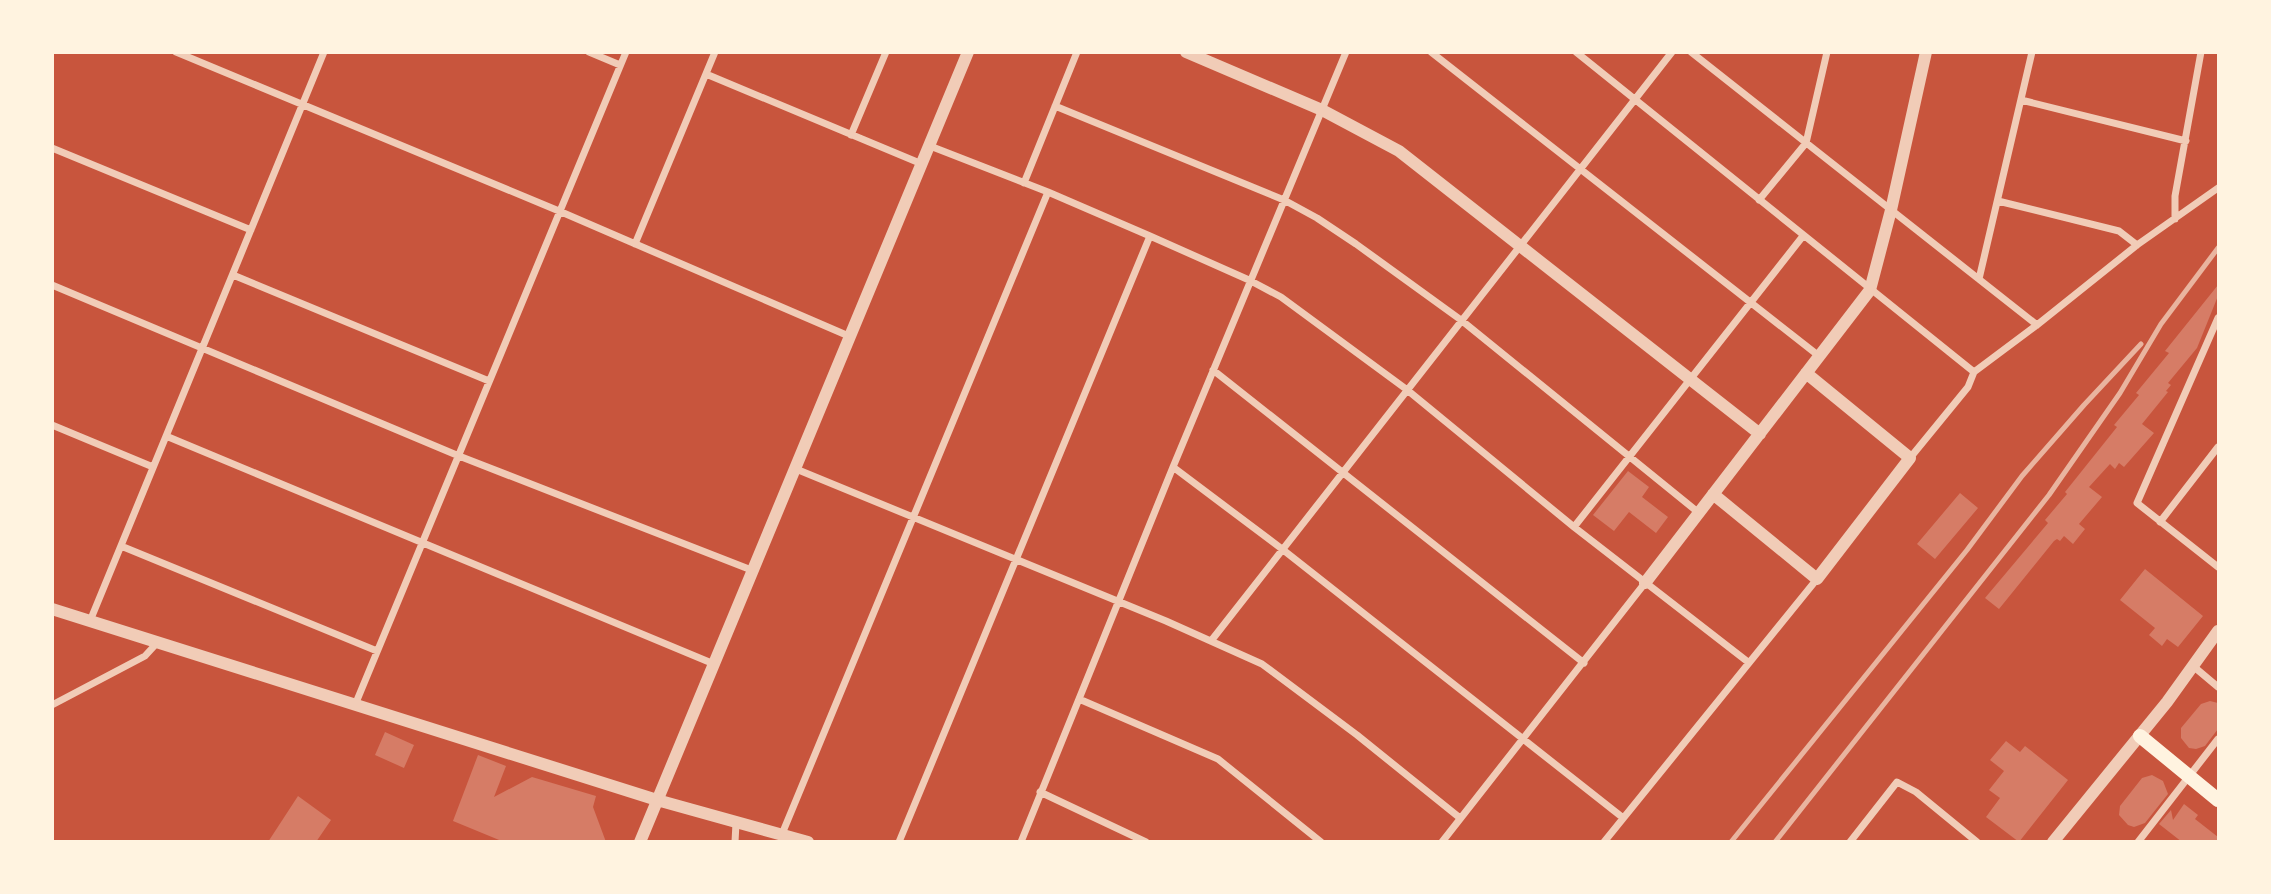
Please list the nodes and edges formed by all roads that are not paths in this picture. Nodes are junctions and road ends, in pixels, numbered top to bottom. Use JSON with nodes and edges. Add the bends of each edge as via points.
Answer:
{"nodes":[{"id":1,"x":176,"y":52,"type":"edge"},
{"id":2,"x":324,"y":52,"type":"edge"},
{"id":3,"x":589,"y":52,"type":"edge"},
{"id":4,"x":626,"y":52,"type":"edge"},
{"id":5,"x":715,"y":52,"type":"edge"},
{"id":6,"x":886,"y":52,"type":"edge"},
{"id":7,"x":968,"y":52,"type":"edge"},
{"id":8,"x":1077,"y":52,"type":"edge"},
{"id":9,"x":1186,"y":52,"type":"edge"},
{"id":10,"x":1346,"y":52,"type":"edge"},
{"id":11,"x":1431,"y":52,"type":"edge"},
{"id":12,"x":1576,"y":52,"type":"edge"},
{"id":13,"x":1672,"y":52,"type":"edge"},
{"id":14,"x":1691,"y":52,"type":"edge"},
{"id":15,"x":1827,"y":52,"type":"edge"},
{"id":16,"x":1926,"y":52,"type":"edge"},
{"id":17,"x":2032,"y":52,"type":"edge"},
{"id":18,"x":2201,"y":52,"type":"edge"},
{"id":19,"x":620,"y":65,"type":"junction"},
{"id":20,"x":706,"y":74,"type":"junction"},
{"id":21,"x":1635,"y":100,"type":"junction"},
{"id":22,"x":2021,"y":100,"type":"junction"},
{"id":23,"x":302,"y":106,"type":"junction"},
{"id":24,"x":1055,"y":106,"type":"junction"},
{"id":25,"x":1322,"y":110,"type":"junction"},
{"id":26,"x":851,"y":135,"type":"junction"},
{"id":27,"x":2186,"y":141,"type":"junction"},
{"id":28,"x":1805,"y":143,"type":"junction"},
{"id":29,"x":930,"y":146,"type":"junction"},
{"id":30,"x":52,"y":148,"type":"edge"},
{"id":31,"x":922,"y":164,"type":"junction"},
{"id":32,"x":1581,"y":169,"type":"junction"},
{"id":33,"x":1024,"y":183,"type":"junction"},
{"id":34,"x":2218,"y":188,"type":"edge"},
{"id":35,"x":1048,"y":192,"type":"junction"},
{"id":36,"x":1284,"y":200,"type":"junction"},
{"id":37,"x":1759,"y":200,"type":"junction"},
{"id":38,"x":1998,"y":201,"type":"junction"},
{"id":39,"x":1891,"y":210,"type":"junction"},
{"id":40,"x":559,"y":211,"type":"junction"},
{"id":41,"x":2175,"y":219,"type":"junction"},
{"id":42,"x":251,"y":230,"type":"junction"},
{"id":43,"x":1150,"y":236,"type":"junction"},
{"id":44,"x":1802,"y":236,"type":"junction"},
{"id":45,"x":635,"y":244,"type":"junction"},
{"id":46,"x":2137,"y":245,"type":"junction"},
{"id":47,"x":1519,"y":247,"type":"junction"},
{"id":48,"x":233,"y":275,"type":"junction"},
{"id":49,"x":1979,"y":279,"type":"junction"},
{"id":50,"x":1250,"y":280,"type":"junction"},
{"id":51,"x":52,"y":285,"type":"edge"},
{"id":52,"x":1870,"y":290,"type":"junction"},
{"id":53,"x":1750,"y":302,"type":"junction"},
{"id":54,"x":2218,"y":318,"type":"edge"},
{"id":55,"x":1461,"y":320,"type":"junction"},
{"id":56,"x":2037,"y":326,"type":"junction"},
{"id":57,"x":851,"y":337,"type":"junction"},
{"id":58,"x":203,"y":347,"type":"junction"},
{"id":59,"x":1819,"y":356,"type":"junction"},
{"id":60,"x":1213,"y":370,"type":"junction"},
{"id":61,"x":1974,"y":372,"type":"junction"},
{"id":62,"x":1806,"y":373,"type":"junction"},
{"id":63,"x":1689,"y":379,"type":"junction"},
{"id":64,"x":489,"y":381,"type":"junction"},
{"id":65,"x":1406,"y":388,"type":"junction"},
{"id":66,"x":52,"y":425,"type":"edge"},
{"id":67,"x":1760,"y":433,"type":"junction"},
{"id":68,"x":166,"y":436,"type":"junction"},
{"id":69,"x":2218,"y":447,"type":"edge"},
{"id":70,"x":459,"y":456,"type":"junction"},
{"id":71,"x":1629,"y":457,"type":"junction"},
{"id":72,"x":1910,"y":458,"type":"junction"},
{"id":73,"x":153,"y":467,"type":"junction"},
{"id":74,"x":1172,"y":467,"type":"junction"},
{"id":75,"x":796,"y":469,"type":"junction"},
{"id":76,"x":1343,"y":471,"type":"junction"},
{"id":77,"x":1713,"y":494,"type":"junction"},
{"id":78,"x":1699,"y":513,"type":"junction"},
{"id":79,"x":914,"y":518,"type":"junction"},
{"id":80,"x":2160,"y":522,"type":"junction"},
{"id":81,"x":1574,"y":527,"type":"junction"},
{"id":82,"x":421,"y":543,"type":"junction"},
{"id":83,"x":121,"y":546,"type":"junction"},
{"id":84,"x":1282,"y":549,"type":"junction"},
{"id":85,"x":1014,"y":561,"type":"junction"},
{"id":86,"x":2218,"y":567,"type":"edge"},
{"id":87,"x":754,"y":571,"type":"junction"},
{"id":88,"x":1817,"y":579,"type":"junction"},
{"id":89,"x":1646,"y":583,"type":"junction"},
{"id":90,"x":1118,"y":603,"type":"junction"},
{"id":91,"x":52,"y":610,"type":"edge"},
{"id":92,"x":90,"y":621,"type":"junction"},
{"id":93,"x":2218,"y":631,"type":"edge"},
{"id":94,"x":1211,"y":641,"type":"junction"},
{"id":95,"x":156,"y":644,"type":"junction"},
{"id":96,"x":377,"y":651,"type":"junction"},
{"id":97,"x":1748,"y":662,"type":"junction"},
{"id":98,"x":1584,"y":663,"type":"junction"},
{"id":99,"x":715,"y":664,"type":"junction"},
{"id":100,"x":2193,"y":666,"type":"junction"},
{"id":101,"x":2218,"y":687,"type":"edge"},
{"id":102,"x":1079,"y":699,"type":"junction"},
{"id":103,"x":52,"y":705,"type":"edge"},
{"id":104,"x":355,"y":706,"type":"junction"},
{"id":105,"x":2140,"y":736,"type":"junction"},
{"id":106,"x":1523,"y":739,"type":"junction"},
{"id":107,"x":2218,"y":739,"type":"edge"},
{"id":108,"x":2189,"y":776,"type":"junction"},
{"id":109,"x":1040,"y":792,"type":"junction"},
{"id":110,"x":657,"y":800,"type":"junction"},
{"id":111,"x":2218,"y":800,"type":"edge"},
{"id":112,"x":1622,"y":817,"type":"junction"},
{"id":113,"x":1460,"y":818,"type":"junction"},
{"id":114,"x":736,"y":823,"type":"junction"},
{"id":115,"x":782,"y":834,"type":"junction"},
{"id":116,"x":640,"y":842,"type":"edge"},
{"id":117,"x":735,"y":842,"type":"edge"},
{"id":118,"x":808,"y":842,"type":"edge"},
{"id":119,"x":899,"y":842,"type":"edge"},
{"id":120,"x":1021,"y":842,"type":"edge"},
{"id":121,"x":1146,"y":842,"type":"edge"},
{"id":122,"x":1321,"y":842,"type":"edge"},
{"id":123,"x":1442,"y":842,"type":"edge"},
{"id":124,"x":1604,"y":842,"type":"edge"},
{"id":125,"x":1850,"y":842,"type":"edge"},
{"id":126,"x":1977,"y":842,"type":"edge"},
{"id":127,"x":2053,"y":842,"type":"edge"},
{"id":128,"x":2138,"y":842,"type":"edge"}],
"edges":[{"from":1,"to":23,"type":"street"},
{"from":2,"to":23,"type":"street"},
{"from":3,"to":19,"type":"street"},
{"from":4,"to":19,"type":"street"},
{"from":5,"to":20,"type":"street"},
{"from":6,"to":26,"type":"street"},
{"from":7,"to":29,"type":"street"},
{"from":8,"to":24,"type":"street"},
{"from":9,"to":25,"type":"street"},
{"from":10,"to":25,"type":"street"},
{"from":11,"to":32,"type":"street"},
{"from":12,"to":21,"type":"street"},
{"from":13,"to":21,"type":"street"},
{"from":14,"to":28,"type":"street"},
{"from":15,"to":28,"type":"street"},
{"from":16,"to":39,"type":"street"},
{"from":17,"to":22,"type":"street"},
{"from":18,"to":27,"type":"street"},
{"from":19,"to":40,"type":"street"},
{"from":20,"to":26,"type":"street"},
{"from":20,"to":45,"type":"street"},
{"from":21,"to":32,"type":"street"},
{"from":21,"to":37,"type":"street"},
{"from":22,"to":27,"type":"street"},
{"from":22,"to":38,"type":"street"},
{"from":23,"to":40,"type":"street"},
{"from":23,"to":42,"type":"street"},
{"from":24,"to":33,"type":"street"},
{"from":24,"to":36,"type":"street"},
{"from":25,"to":36,"type":"street"},
{"from":25,"to":47,"type":"street","via":[[1399,151]]},
{"from":26,"to":31,"type":"street"},
{"from":27,"to":41,"type":"street"},
{"from":28,"to":37,"type":"street"},
{"from":28,"to":39,"type":"street"},
{"from":29,"to":31,"type":"street"},
{"from":29,"to":33,"type":"street"},
{"from":30,"to":42,"type":"street"},
{"from":31,"to":57,"type":"street"},
{"from":32,"to":47,"type":"street"},
{"from":32,"to":53,"type":"street"},
{"from":33,"to":35,"type":"street"},
{"from":34,"to":41,"type":"street"},
{"from":35,"to":43,"type":"street"},
{"from":35,"to":79,"type":"street"},
{"from":36,"to":50,"type":"street"},
{"from":36,"to":55,"type":"street","via":[[1346,237]]},
{"from":37,"to":44,"type":"street"},
{"from":38,"to":46,"type":"street","via":[[2119,231]]},
{"from":38,"to":49,"type":"street"},
{"from":39,"to":49,"type":"street"},
{"from":39,"to":52,"type":"street"},
{"from":40,"to":45,"type":"street"},
{"from":40,"to":64,"type":"street"},
{"from":41,"to":46,"type":"street"},
{"from":42,"to":48,"type":"street"},
{"from":43,"to":50,"type":"street"},
{"from":43,"to":85,"type":"street"},
{"from":44,"to":52,"type":"street"},
{"from":44,"to":53,"type":"street"},
{"from":45,"to":57,"type":"street"},
{"from":46,"to":56,"type":"street"},
{"from":47,"to":55,"type":"street"},
{"from":47,"to":63,"type":"street"},
{"from":48,"to":58,"type":"street"},
{"from":48,"to":64,"type":"street"},
{"from":49,"to":56,"type":"street"},
{"from":50,"to":60,"type":"street"},
{"from":50,"to":65,"type":"street","via":[[1321,324]]},
{"from":51,"to":58,"type":"street"},
{"from":52,"to":59,"type":"street"},
{"from":52,"to":61,"type":"street"},
{"from":53,"to":59,"type":"street"},
{"from":53,"to":63,"type":"street"},
{"from":54,"to":80,"type":"street","via":[[2137,503]]},
{"from":55,"to":65,"type":"street"},
{"from":55,"to":71,"type":"street"},
{"from":56,"to":61,"type":"street"},
{"from":57,"to":75,"type":"street"},
{"from":58,"to":68,"type":"street"},
{"from":58,"to":70,"type":"street"},
{"from":59,"to":62,"type":"street"},
{"from":60,"to":74,"type":"street"},
{"from":60,"to":76,"type":"street"},
{"from":61,"to":72,"type":"street","via":[[1968,387]]},
{"from":62,"to":67,"type":"street"},
{"from":62,"to":72,"type":"street"},
{"from":63,"to":67,"type":"street"},
{"from":63,"to":71,"type":"street"},
{"from":64,"to":70,"type":"street"},
{"from":65,"to":76,"type":"street"},
{"from":65,"to":81,"type":"street"},
{"from":66,"to":73,"type":"street"},
{"from":67,"to":77,"type":"street"},
{"from":68,"to":73,"type":"street"},
{"from":68,"to":82,"type":"street"},
{"from":69,"to":80,"type":"street"},
{"from":70,"to":82,"type":"street"},
{"from":70,"to":87,"type":"street"},
{"from":71,"to":78,"type":"street"},
{"from":71,"to":81,"type":"street"},
{"from":72,"to":88,"type":"street"},
{"from":73,"to":83,"type":"street"},
{"from":74,"to":84,"type":"street"},
{"from":74,"to":90,"type":"street"},
{"from":75,"to":79,"type":"street"},
{"from":75,"to":87,"type":"street"},
{"from":76,"to":84,"type":"street"},
{"from":76,"to":98,"type":"street"},
{"from":77,"to":78,"type":"street"},
{"from":77,"to":88,"type":"street"},
{"from":78,"to":89,"type":"street"},
{"from":79,"to":85,"type":"street"},
{"from":79,"to":115,"type":"street"},
{"from":80,"to":86,"type":"street"},
{"from":81,"to":89,"type":"street"},
{"from":82,"to":96,"type":"street"},
{"from":82,"to":99,"type":"street"},
{"from":83,"to":92,"type":"street"},
{"from":83,"to":96,"type":"street"},
{"from":84,"to":94,"type":"street"},
{"from":84,"to":106,"type":"street"},
{"from":85,"to":90,"type":"street"},
{"from":85,"to":119,"type":"street"},
{"from":87,"to":99,"type":"street"},
{"from":88,"to":97,"type":"street"},
{"from":89,"to":97,"type":"street"},
{"from":89,"to":98,"type":"street"},
{"from":90,"to":94,"type":"street"},
{"from":90,"to":102,"type":"street"},
{"from":91,"to":92,"type":"street"},
{"from":92,"to":95,"type":"street"},
{"from":93,"to":100,"type":"street"},
{"from":94,"to":113,"type":"street","via":[[1279,676]]},
{"from":95,"to":103,"type":"street","via":[[145,656]]},
{"from":95,"to":104,"type":"street"},
{"from":96,"to":104,"type":"street"},
{"from":97,"to":112,"type":"street"},
{"from":98,"to":106,"type":"street"},
{"from":99,"to":110,"type":"street"},
{"from":100,"to":101,"type":"street"},
{"from":100,"to":105,"type":"street"},
{"from":102,"to":109,"type":"street"},
{"from":102,"to":122,"type":"street","via":[[1218,759]]},
{"from":104,"to":110,"type":"street"},
{"from":105,"to":108,"type":"main road"},
{"from":105,"to":127,"type":"street"},
{"from":106,"to":112,"type":"street"},
{"from":106,"to":113,"type":"street"},
{"from":107,"to":108,"type":"street"},
{"from":108,"to":111,"type":"main road"},
{"from":108,"to":128,"type":"street"},
{"from":109,"to":120,"type":"street"},
{"from":109,"to":121,"type":"street"},
{"from":110,"to":114,"type":"street"},
{"from":110,"to":116,"type":"street"},
{"from":112,"to":124,"type":"street"},
{"from":113,"to":123,"type":"street"},
{"from":114,"to":115,"type":"street"},
{"from":114,"to":117,"type":"street"},
{"from":115,"to":118,"type":"street"},
{"from":125,"to":126,"type":"street","via":[[1897,782]]}]}
